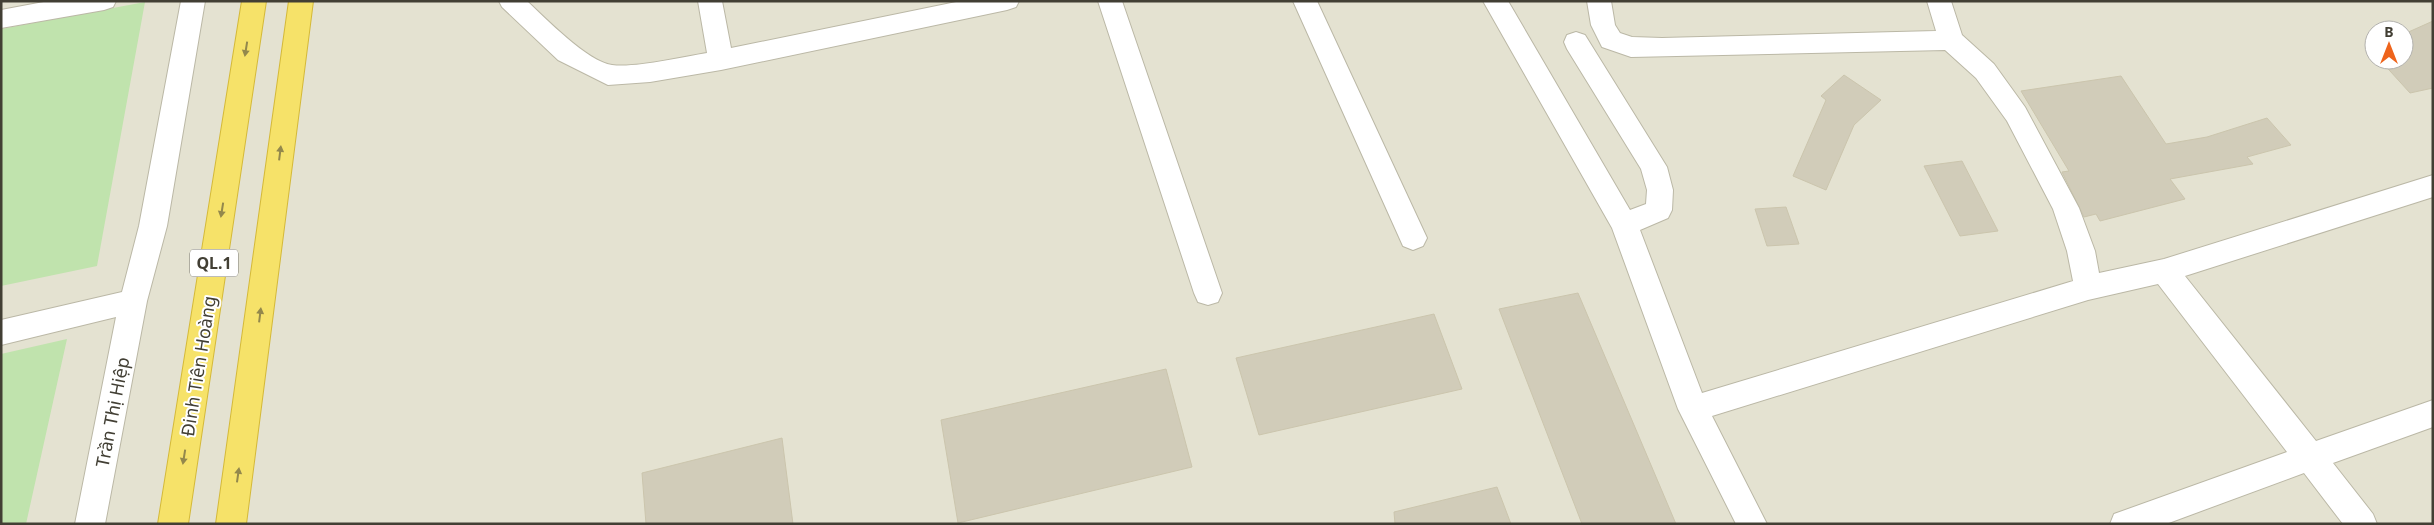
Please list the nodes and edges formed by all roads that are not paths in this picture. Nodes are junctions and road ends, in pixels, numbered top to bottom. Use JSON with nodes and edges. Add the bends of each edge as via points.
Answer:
{"nodes":[{"id":1,"x":104,"y":1,"type":"edge"},
{"id":2,"x":193,"y":1,"type":"edge"},
{"id":3,"x":254,"y":1,"type":"edge"},
{"id":4,"x":301,"y":1,"type":"edge"},
{"id":5,"x":511,"y":1,"type":"edge"},
{"id":6,"x":710,"y":1,"type":"edge"},
{"id":7,"x":1007,"y":1,"type":"edge"},
{"id":8,"x":1110,"y":1,"type":"edge"},
{"id":9,"x":1305,"y":1,"type":"edge"},
{"id":10,"x":1495,"y":1,"type":"edge"},
{"id":11,"x":1599,"y":1,"type":"edge"},
{"id":12,"x":1940,"y":1,"type":"edge"},
{"id":13,"x":919,"y":10,"type":"edge"},
{"id":14,"x":1,"y":19,"type":"edge"},
{"id":15,"x":1951,"y":40,"type":"junction"},
{"id":16,"x":1576,"y":42,"type":"dead end"},
{"id":17,"x":721,"y":60,"type":"junction"},
{"id":18,"x":2433,"y":186,"type":"edge"},
{"id":19,"x":1624,"y":224,"type":"junction"},
{"id":20,"x":1412,"y":238,"type":"dead end"},
{"id":21,"x":2164,"y":272,"type":"junction"},
{"id":22,"x":2088,"y":288,"type":"junction"},
{"id":23,"x":1208,"y":293,"type":"dead end"},
{"id":24,"x":132,"y":301,"type":"junction"},
{"id":25,"x":1,"y":332,"type":"edge"},
{"id":26,"x":1693,"y":409,"type":"junction"},
{"id":27,"x":2433,"y":413,"type":"edge"},
{"id":28,"x":2309,"y":457,"type":"junction"},
{"id":29,"x":90,"y":524,"type":"edge"},
{"id":30,"x":173,"y":524,"type":"edge"},
{"id":31,"x":231,"y":524,"type":"edge"},
{"id":32,"x":1752,"y":524,"type":"edge"},
{"id":33,"x":2125,"y":524,"type":"edge"},
{"id":34,"x":2362,"y":524,"type":"edge"}],
"edges":[{"from":1,"to":14,"type":"street"},
{"from":2,"to":24,"type":"street","name":"Trần Thị Hiệp","via":[[168,154],[153,226]]},
{"from":3,"to":30,"type":"highway","name":"Đinh Tiên Hoàng","number":"QL.1","one_way":true},
{"from":31,"to":4,"type":"highway","one_way":true},
{"from":5,"to":17,"type":"street","via":[[567,53],[608,76]]},
{"from":6,"to":17,"type":"street"},
{"from":7,"to":13,"type":"street"},
{"from":8,"to":23,"type":"street"},
{"from":9,"to":20,"type":"street"},
{"from":10,"to":19,"type":"street"},
{"from":11,"to":15,"type":"street","via":[[1603,25],[1611,40],[1631,47]]},
{"from":12,"to":15,"type":"street"},
{"from":13,"to":17,"type":"street"},
{"from":15,"to":22,"type":"street","via":[[1985,71],[2016,114],[2066,208],[2081,251]]},
{"from":16,"to":19,"type":"street","via":[[1654,167],[1660,190],[1659,210]]},
{"from":18,"to":21,"type":"street"},
{"from":19,"to":26,"type":"street"},
{"from":21,"to":22,"type":"street"},
{"from":21,"to":28,"type":"street"},
{"from":22,"to":26,"type":"street"},
{"from":24,"to":25,"type":"street"},
{"from":24,"to":29,"type":"street","name":"Trần Thị Hiệp"},
{"from":26,"to":32,"type":"street"},
{"from":27,"to":28,"type":"street"},
{"from":28,"to":33,"type":"street"},
{"from":28,"to":34,"type":"street"}]}
